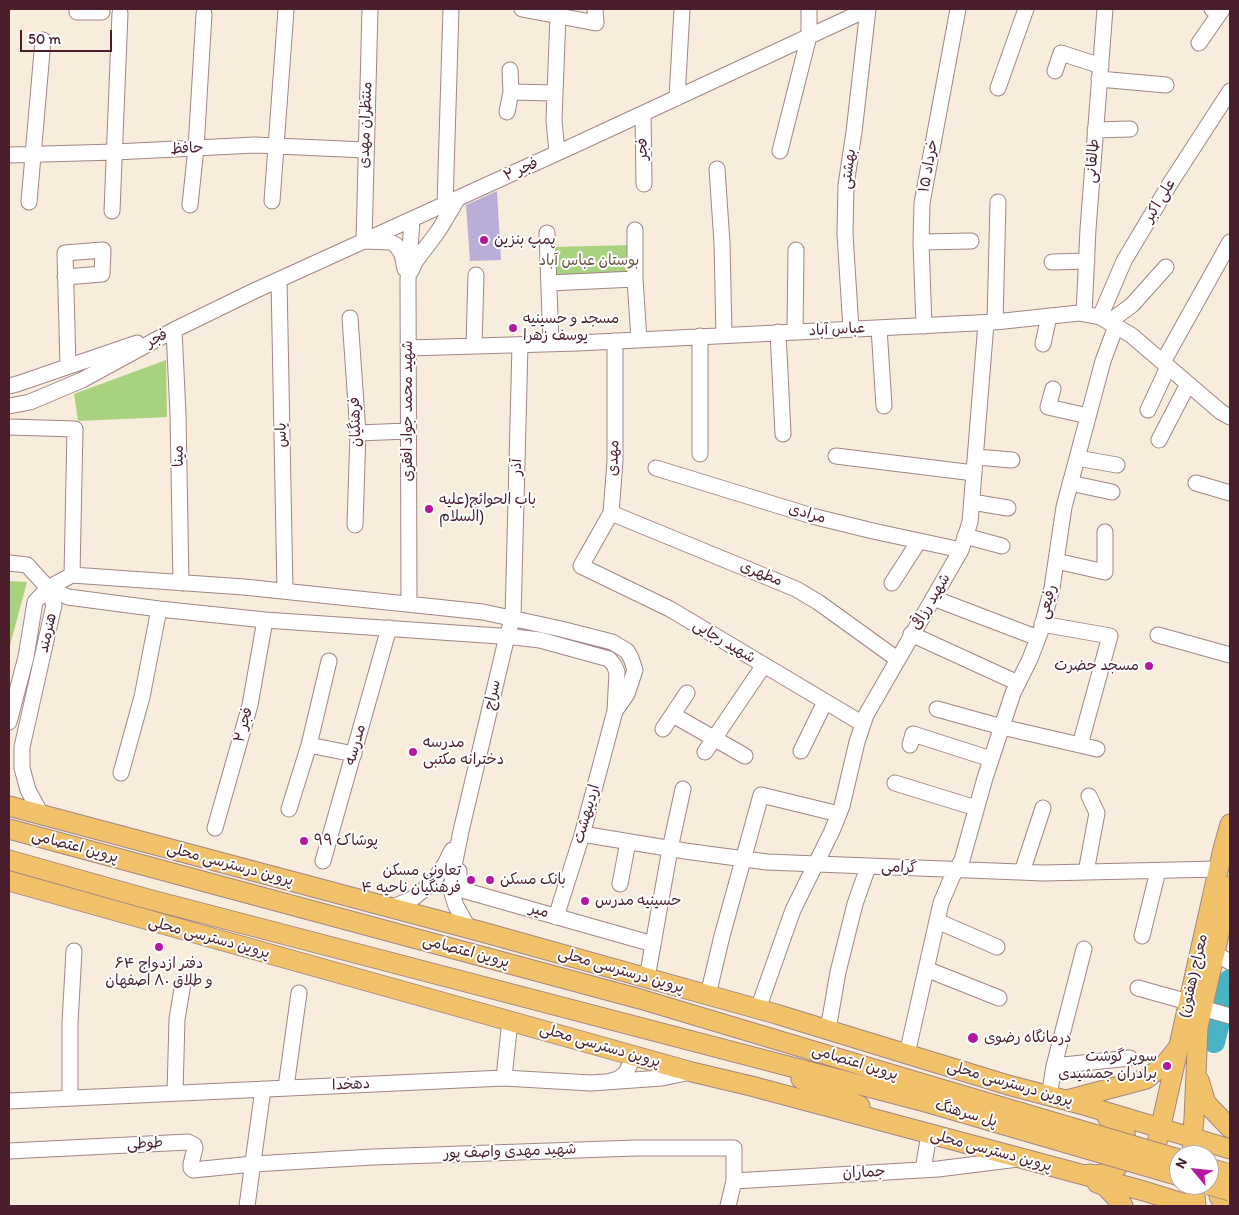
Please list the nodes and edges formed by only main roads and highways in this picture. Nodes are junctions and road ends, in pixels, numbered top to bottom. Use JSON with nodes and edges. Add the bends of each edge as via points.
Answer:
{"nodes":[{"id":1,"x":9,"y":806,"type":"edge"},
{"id":2,"x":1230,"y":824,"type":"edge"},
{"id":3,"x":9,"y":829,"type":"edge"},
{"id":4,"x":9,"y":860,"type":"edge"},
{"id":5,"x":9,"y":881,"type":"edge"},
{"id":6,"x":1230,"y":886,"type":"edge"},
{"id":7,"x":1222,"y":957,"type":"edge"},
{"id":8,"x":1195,"y":1005,"type":"junction"},
{"id":9,"x":717,"y":1022,"type":"junction"},
{"id":10,"x":1177,"y":1048,"type":"junction"},
{"id":11,"x":752,"y":1057,"type":"junction"},
{"id":12,"x":926,"y":1060,"type":"junction"},
{"id":13,"x":1196,"y":1071,"type":"junction"},
{"id":14,"x":919,"y":1092,"type":"junction"},
{"id":15,"x":1166,"y":1098,"type":"junction"},
{"id":16,"x":1065,"y":1100,"type":"junction"},
{"id":17,"x":1194,"y":1104,"type":"junction"},
{"id":18,"x":1160,"y":1128,"type":"junction"},
{"id":19,"x":1230,"y":1128,"type":"edge"},
{"id":20,"x":922,"y":1132,"type":"junction"},
{"id":21,"x":1190,"y":1145,"type":"edge"},
{"id":22,"x":1192,"y":1145,"type":"edge"},
{"id":23,"x":1169,"y":1157,"type":"edge"},
{"id":24,"x":1230,"y":1167,"type":"edge"},
{"id":25,"x":1066,"y":1171,"type":"junction"},
{"id":26,"x":1169,"y":1173,"type":"edge"},
{"id":27,"x":1141,"y":1199,"type":"edge"},
{"id":28,"x":1123,"y":1206,"type":"edge"},
{"id":29,"x":1192,"y":1206,"type":"edge"},
{"id":30,"x":1225,"y":1206,"type":"edge"}],
"edges":[{"from":1,"to":12,"type":"main road","name":"پروین درسترسی محلی","via":[[647,978]]},
{"from":2,"to":8,"type":"main road","name":"معراج (هفتون)","via":[[1218,869]]},
{"from":3,"to":9,"type":"main road","name":"پروین اعتصامی"},
{"from":4,"to":11,"type":"main road","name":"پروین اعتصامی"},
{"from":5,"to":20,"type":"main road","name":"پروین دسترسی محلی","via":[[692,1072]]},
{"from":6,"to":7,"type":"main road","name":"معراج (هفتون)"},
{"from":7,"to":8,"type":"main road","name":"معراج (هفتون)"},
{"from":8,"to":10,"type":"main road","name":"معراج (هفتون)"},
{"from":8,"to":13,"type":"main road","name":"معراج (هفتون)","via":[[1198,1027]]},
{"from":9,"to":12,"type":"main road"},
{"from":9,"to":14,"type":"main road","name":"پروین اعتصامی"},
{"from":10,"to":15,"type":"main road","name":"معراج (هفتون)"},
{"from":10,"to":16,"type":"main road","via":[[1165,1064],[1146,1079]]},
{"from":11,"to":14,"type":"main road","name":"پل سرهنگ"},
{"from":11,"to":20,"type":"main road"},
{"from":12,"to":16,"type":"main road","name":"پروین درسترسی محلی"},
{"from":13,"to":17,"type":"main road","name":"معراج (هفتون)"},
{"from":13,"to":19,"type":"main road","via":[[1206,1103]]},
{"from":14,"to":23,"type":"main road","name":"پل سرهنگ","bridge":true},
{"from":14,"to":26,"type":"main road","name":"پل سرهنگ","bridge":true},
{"from":15,"to":17,"type":"main road","via":[[1174,1106],[1184,1108]]},
{"from":15,"to":18,"type":"main road","name":"معراج (هفتون)"},
{"from":16,"to":18,"type":"main road","name":"پروین درسترسی محلی"},
{"from":16,"to":25,"type":"main road","via":[[1123,1124],[1126,1139],[1121,1163],[1112,1172],[1096,1175]]},
{"from":17,"to":22,"type":"main road","name":"معراج (هفتون)"},
{"from":18,"to":21,"type":"main road","name":"پروین درسترسی محلی"},
{"from":18,"to":27,"type":"main road","name":"معراج (هفتون)"},
{"from":20,"to":25,"type":"main road","name":"پروین دسترسی محلی"},
{"from":24,"to":30,"type":"main road","via":[[1218,1182],[1219,1196]]},
{"from":25,"to":27,"type":"main road","name":"پروین دسترسی محلی"},
{"from":25,"to":28,"type":"main road","via":[[1104,1186]]},
{"from":27,"to":29,"type":"main road","name":"پروین دسترسی محلی"}]}
